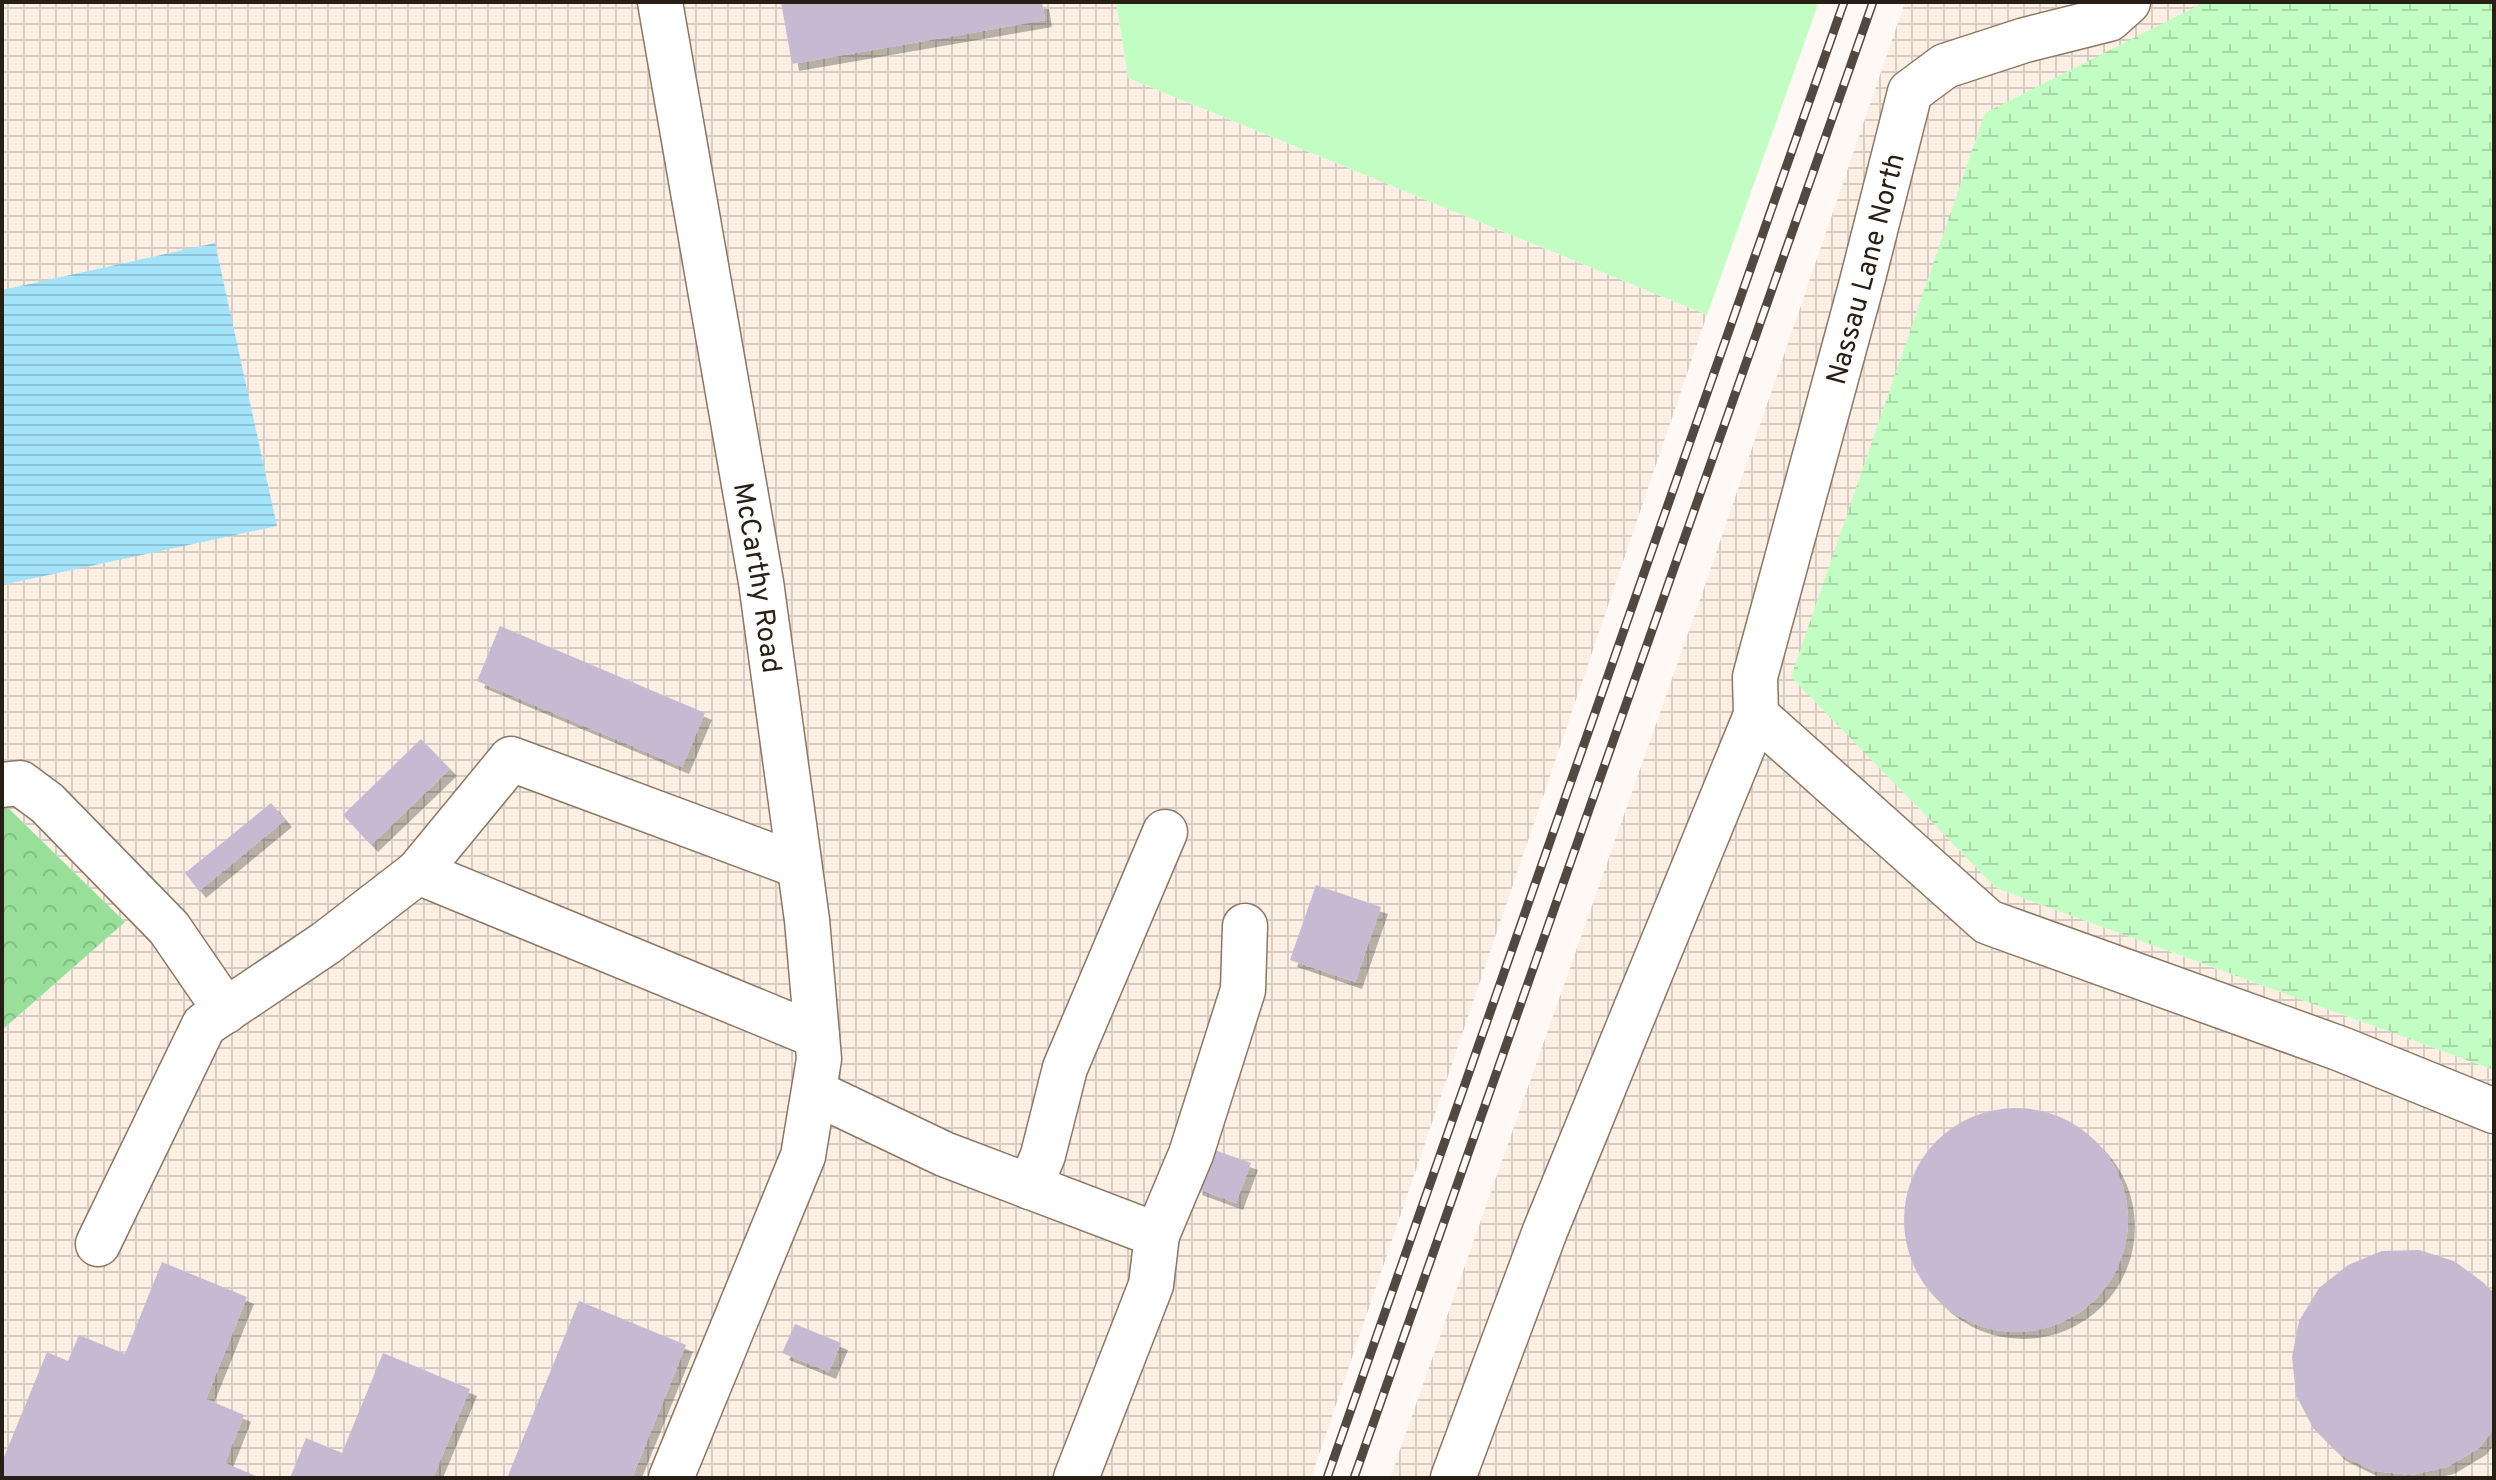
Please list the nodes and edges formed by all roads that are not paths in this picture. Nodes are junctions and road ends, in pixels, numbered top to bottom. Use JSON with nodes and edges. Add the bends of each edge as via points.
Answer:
{"nodes":[{"id":1,"x":660,"y":2,"type":"edge"},
{"id":2,"x":2128,"y":2,"type":"edge"},
{"id":3,"x":1756,"y":696,"type":"junction"},
{"id":4,"x":2,"y":785,"type":"edge"},
{"id":5,"x":1165,"y":832,"type":"dead end"},
{"id":6,"x":799,"y":866,"type":"junction"},
{"id":7,"x":418,"y":872,"type":"junction"},
{"id":8,"x":1245,"y":926,"type":"dead end"},
{"id":9,"x":226,"y":1011,"type":"junction"},
{"id":10,"x":817,"y":1036,"type":"junction"},
{"id":11,"x":814,"y":1092,"type":"junction"},
{"id":12,"x":2494,"y":1111,"type":"edge"},
{"id":13,"x":1030,"y":1187,"type":"junction"},
{"id":14,"x":1157,"y":1235,"type":"junction"},
{"id":15,"x":98,"y":1244,"type":"dead end"},
{"id":16,"x":671,"y":1478,"type":"edge"},
{"id":17,"x":1076,"y":1478,"type":"edge"},
{"id":18,"x":1453,"y":1478,"type":"edge"}],
"edges":[{"from":1,"to":6,"type":"street","name":"McCarthy Road","via":[[761,582]]},
{"from":2,"to":3,"type":"street","name":"Nassau Lane North","via":[[2109,19],[1945,66],[1910,92]]},
{"from":3,"to":12,"type":"street","via":[[1988,922],[2341,1049]]},
{"from":3,"to":18,"type":"street","name":"Nassau Lane North"},
{"from":4,"to":9,"type":"street","via":[[20,783],[47,803],[169,928]]},
{"from":5,"to":13,"type":"street","via":[[1065,1068]]},
{"from":6,"to":7,"type":"street","via":[[511,759]]},
{"from":6,"to":10,"type":"street","name":"McCarthy Road"},
{"from":7,"to":9,"type":"street"},
{"from":7,"to":10,"type":"street"},
{"from":8,"to":14,"type":"street","via":[[1243,990],[1191,1154]]},
{"from":9,"to":15,"type":"street","via":[[204,1025]]},
{"from":10,"to":11,"type":"street","name":"McCarthy Road"},
{"from":11,"to":13,"type":"street","via":[[944,1154]]},
{"from":11,"to":16,"type":"street","name":"McCarthy Road","via":[[803,1156]]},
{"from":13,"to":14,"type":"street"},
{"from":14,"to":17,"type":"street","via":[[1151,1285]]}]}
